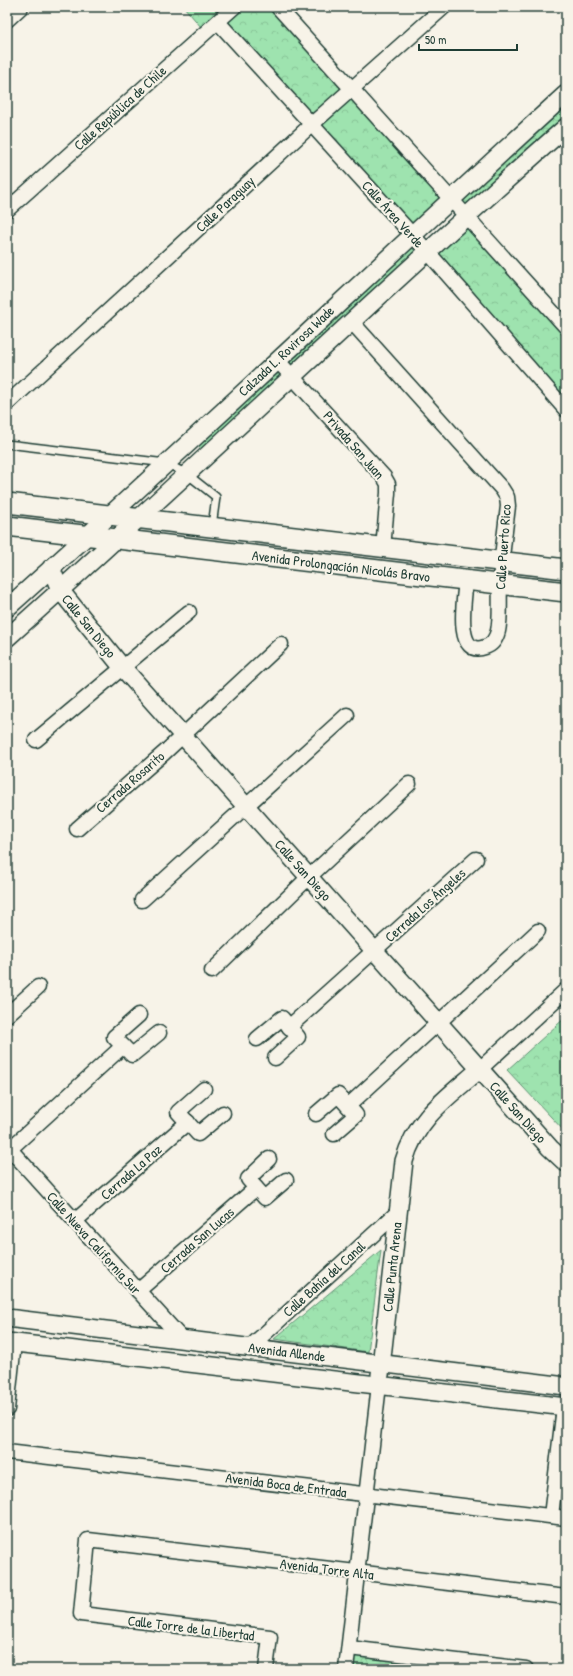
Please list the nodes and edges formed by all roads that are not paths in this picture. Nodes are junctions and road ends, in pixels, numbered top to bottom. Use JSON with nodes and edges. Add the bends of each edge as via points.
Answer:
{"nodes":[{"id":1,"x":21,"y":7,"type":"edge"},
{"id":2,"x":234,"y":7,"type":"edge"},
{"id":3,"x":278,"y":7,"type":"edge"},
{"id":4,"x":444,"y":7,"type":"edge"},
{"id":5,"x":7,"y":20,"type":"edge"},
{"id":6,"x":218,"y":22,"type":"junction"},
{"id":7,"x":352,"y":89,"type":"junction"},
{"id":8,"x":566,"y":94,"type":"edge"},
{"id":9,"x":312,"y":125,"type":"junction"},
{"id":10,"x":566,"y":127,"type":"edge"},
{"id":11,"x":451,"y":199,"type":"junction"},
{"id":12,"x":7,"y":210,"type":"edge"},
{"id":13,"x":466,"y":216,"type":"junction"},
{"id":14,"x":412,"y":234,"type":"junction"},
{"id":15,"x":427,"y":251,"type":"junction"},
{"id":16,"x":351,"y":321,"type":"junction"},
{"id":17,"x":566,"y":326,"type":"edge"},
{"id":18,"x":277,"y":360,"type":"junction"},
{"id":19,"x":292,"y":376,"type":"junction"},
{"id":20,"x":7,"y":404,"type":"edge"},
{"id":21,"x":566,"y":410,"type":"edge"},
{"id":22,"x":7,"y":444,"type":"edge"},
{"id":23,"x":166,"y":463,"type":"junction"},
{"id":24,"x":187,"y":474,"type":"junction"},
{"id":25,"x":7,"y":503,"type":"edge"},
{"id":26,"x":110,"y":516,"type":"junction"},
{"id":27,"x":139,"y":519,"type":"junction"},
{"id":28,"x":7,"y":526,"type":"edge"},
{"id":29,"x":212,"y":528,"type":"junction"},
{"id":30,"x":86,"y":536,"type":"junction"},
{"id":31,"x":115,"y":540,"type":"junction"},
{"id":32,"x":383,"y":548,"type":"junction"},
{"id":33,"x":502,"y":562,"type":"junction"},
{"id":34,"x":51,"y":568,"type":"junction"},
{"id":35,"x":566,"y":569,"type":"edge"},
{"id":36,"x":466,"y":580,"type":"junction"},
{"id":37,"x":500,"y":584,"type":"junction"},
{"id":38,"x":60,"y":590,"type":"junction"},
{"id":39,"x":566,"y":592,"type":"edge"},
{"id":40,"x":7,"y":608,"type":"edge"},
{"id":41,"x":189,"y":612,"type":"dead end"},
{"id":42,"x":7,"y":638,"type":"edge"},
{"id":43,"x":281,"y":644,"type":"dead end"},
{"id":44,"x":122,"y":667,"type":"junction"},
{"id":45,"x":347,"y":715,"type":"dead end"},
{"id":46,"x":183,"y":735,"type":"junction"},
{"id":47,"x":36,"y":740,"type":"dead end"},
{"id":48,"x":409,"y":784,"type":"dead end"},
{"id":49,"x":246,"y":806,"type":"junction"},
{"id":50,"x":77,"y":829,"type":"dead end"},
{"id":51,"x":476,"y":859,"type":"dead end"},
{"id":52,"x":309,"y":877,"type":"junction"},
{"id":53,"x":142,"y":900,"type":"dead end"},
{"id":54,"x":538,"y":931,"type":"dead end"},
{"id":55,"x":375,"y":950,"type":"junction"},
{"id":56,"x":212,"y":971,"type":"dead end"},
{"id":57,"x":38,"y":987,"type":"dead end"},
{"id":58,"x":566,"y":990,"type":"edge"},
{"id":59,"x":7,"y":1015,"type":"edge"},
{"id":60,"x":139,"y":1015,"type":"dead end"},
{"id":61,"x":439,"y":1022,"type":"junction"},
{"id":62,"x":290,"y":1027,"type":"junction"},
{"id":63,"x":159,"y":1033,"type":"dead end"},
{"id":64,"x":257,"y":1039,"type":"dead end"},
{"id":65,"x":123,"y":1046,"type":"junction"},
{"id":66,"x":275,"y":1058,"type":"dead end"},
{"id":67,"x":480,"y":1069,"type":"junction"},
{"id":68,"x":204,"y":1089,"type":"dead end"},
{"id":69,"x":348,"y":1106,"type":"junction"},
{"id":70,"x":223,"y":1113,"type":"dead end"},
{"id":71,"x":316,"y":1114,"type":"dead end"},
{"id":72,"x":183,"y":1117,"type":"junction"},
{"id":73,"x":334,"y":1134,"type":"dead end"},
{"id":74,"x":8,"y":1148,"type":"edge"},
{"id":75,"x":269,"y":1159,"type":"dead end"},
{"id":76,"x":566,"y":1163,"type":"edge"},
{"id":77,"x":286,"y":1180,"type":"dead end"},
{"id":78,"x":256,"y":1188,"type":"junction"},
{"id":79,"x":398,"y":1212,"type":"junction"},
{"id":80,"x":75,"y":1221,"type":"junction"},
{"id":81,"x":138,"y":1291,"type":"junction"},
{"id":82,"x":7,"y":1318,"type":"edge"},
{"id":83,"x":182,"y":1339,"type":"junction"},
{"id":84,"x":11,"y":1342,"type":"edge"},
{"id":85,"x":250,"y":1347,"type":"junction"},
{"id":86,"x":381,"y":1364,"type":"junction"},
{"id":87,"x":379,"y":1385,"type":"junction"},
{"id":88,"x":566,"y":1386,"type":"edge"},
{"id":89,"x":565,"y":1407,"type":"edge"},
{"id":90,"x":7,"y":1409,"type":"edge"},
{"id":91,"x":7,"y":1452,"type":"edge"},
{"id":92,"x":367,"y":1495,"type":"junction"},
{"id":93,"x":551,"y":1516,"type":"junction"},
{"id":94,"x":566,"y":1518,"type":"edge"},
{"id":95,"x":358,"y":1572,"type":"junction"},
{"id":96,"x":566,"y":1597,"type":"edge"},
{"id":97,"x":81,"y":1614,"type":"joint"},
{"id":98,"x":349,"y":1648,"type":"junction"},
{"id":99,"x":266,"y":1669,"type":"edge"},
{"id":100,"x":346,"y":1669,"type":"edge"},
{"id":101,"x":526,"y":1669,"type":"edge"}],
"edges":[{"from":1,"to":5,"type":"street"},
{"from":2,"to":6,"type":"street","name":"Calle República de Chile"},
{"from":3,"to":7,"type":"street"},
{"from":4,"to":7,"type":"street","name":"Calle Paraguay"},
{"from":6,"to":9,"type":"street","name":"Calle Área Verde"},
{"from":6,"to":12,"type":"street","name":"Calle República de Chile"},
{"from":7,"to":9,"type":"street","name":"Calle Paraguay"},
{"from":7,"to":11,"type":"street"},
{"from":8,"to":11,"type":"street","name":"Calzada L. Rovirosa Wade"},
{"from":9,"to":14,"type":"street","name":"Calle Área Verde"},
{"from":9,"to":20,"type":"street","name":"Calle Paraguay"},
{"from":10,"to":13,"type":"street","name":"Calzada L. Rovirosa Wade"},
{"from":11,"to":13,"type":"street"},
{"from":11,"to":14,"type":"street","name":"Calzada L. Rovirosa Wade"},
{"from":13,"to":15,"type":"street","name":"Calzada L. Rovirosa Wade"},
{"from":13,"to":17,"type":"street"},
{"from":14,"to":15,"type":"street","name":"Calle Área Verde"},
{"from":14,"to":18,"type":"street","name":"Calzada L. Rovirosa Wade"},
{"from":15,"to":16,"type":"street","name":"Calzada L. Rovirosa Wade"},
{"from":15,"to":21,"type":"street","name":"Calle Área Verde"},
{"from":16,"to":19,"type":"street","name":"Calzada L. Rovirosa Wade"},
{"from":16,"to":33,"type":"street","name":"Calle Puerto Rico","via":[[502,489],[507,497],[508,506]]},
{"from":18,"to":19,"type":"street","name":"Privada San Juan"},
{"from":18,"to":23,"type":"street","name":"Calzada L. Rovirosa Wade"},
{"from":19,"to":24,"type":"street","name":"Calzada L. Rovirosa Wade"},
{"from":19,"to":32,"type":"street","name":"Privada San Juan","via":[[388,484]]},
{"from":22,"to":23,"type":"lane"},
{"from":23,"to":24,"type":"lane"},
{"from":23,"to":26,"type":"street","name":"Calzada L. Rovirosa Wade"},
{"from":24,"to":27,"type":"street","name":"Calzada L. Rovirosa Wade"},
{"from":24,"to":29,"type":"lane","via":[[216,497]]},
{"from":25,"to":26,"type":"main road","name":"Avenida Prolongación Nicolás Bravo"},
{"from":26,"to":27,"type":"main road","name":"Avenida Prolongación Nicolás Bravo"},
{"from":26,"to":30,"type":"street","name":"Calzada L. Rovirosa Wade"},
{"from":27,"to":29,"type":"main road","name":"Avenida Prolongación Nicolás Bravo"},
{"from":27,"to":31,"type":"street","name":"Calzada L. Rovirosa Wade"},
{"from":28,"to":30,"type":"main road","name":"Avenida Prolongación Nicolás Bravo"},
{"from":29,"to":32,"type":"main road","name":"Avenida Prolongación Nicolás Bravo"},
{"from":30,"to":31,"type":"main road","name":"Avenida Prolongación Nicolás Bravo"},
{"from":30,"to":34,"type":"street","name":"Calzada L. Rovirosa Wade"},
{"from":31,"to":36,"type":"main road","name":"Avenida Prolongación Nicolás Bravo"},
{"from":31,"to":38,"type":"street","name":"Calzada L. Rovirosa Wade"},
{"from":32,"to":33,"type":"main road","name":"Avenida Prolongación Nicolás Bravo"},
{"from":33,"to":35,"type":"main road","name":"Avenida Prolongación Nicolás Bravo"},
{"from":33,"to":37,"type":"street","name":"Calle Puerto Rico"},
{"from":34,"to":38,"type":"street","name":"Calle San Diego"},
{"from":34,"to":40,"type":"street","name":"Calzada L. Rovirosa Wade"},
{"from":36,"to":37,"type":"main road","name":"Avenida Prolongación Nicolás Bravo"},
{"from":36,"to":37,"type":"street","name":"Calle Puerto Rico","via":[[462,626],[468,643],[475,648],[491,644],[496,637]]},
{"from":37,"to":39,"type":"main road","name":"Avenida Prolongación Nicolás Bravo"},
{"from":38,"to":42,"type":"street","name":"Calzada L. Rovirosa Wade"},
{"from":38,"to":44,"type":"street","name":"Calle San Diego"},
{"from":41,"to":44,"type":"street"},
{"from":43,"to":46,"type":"street","name":"Cerrada Rosarito"},
{"from":44,"to":46,"type":"street","name":"Calle San Diego"},
{"from":44,"to":47,"type":"street"},
{"from":45,"to":49,"type":"street"},
{"from":46,"to":49,"type":"street","name":"Calle San Diego"},
{"from":46,"to":50,"type":"street","name":"Cerrada Rosarito"},
{"from":48,"to":52,"type":"street"},
{"from":49,"to":52,"type":"street","name":"Calle San Diego"},
{"from":49,"to":53,"type":"street"},
{"from":51,"to":55,"type":"street","name":"Cerrada Los Ángeles"},
{"from":52,"to":55,"type":"street","name":"Calle San Diego"},
{"from":52,"to":56,"type":"street"},
{"from":54,"to":61,"type":"street"},
{"from":55,"to":61,"type":"street","name":"Calle San Diego"},
{"from":55,"to":62,"type":"street","name":"Cerrada Los Ángeles"},
{"from":57,"to":59,"type":"street"},
{"from":58,"to":67,"type":"street"},
{"from":60,"to":65,"type":"street","via":[[114,1037]]},
{"from":61,"to":67,"type":"street","name":"Calle San Diego"},
{"from":61,"to":69,"type":"street"},
{"from":62,"to":64,"type":"street"},
{"from":62,"to":66,"type":"street"},
{"from":63,"to":65,"type":"street","via":[[132,1055]]},
{"from":65,"to":74,"type":"street"},
{"from":67,"to":76,"type":"street","name":"Calle San Diego"},
{"from":67,"to":79,"type":"street","name":"Calle Punta Arena","via":[[435,1108],[411,1140],[404,1161]]},
{"from":68,"to":72,"type":"street","name":"Cerrada La Paz"},
{"from":69,"to":71,"type":"street","via":[[338,1095]]},
{"from":69,"to":73,"type":"street","via":[[356,1115]]},
{"from":70,"to":72,"type":"street","via":[[198,1134]]},
{"from":72,"to":80,"type":"street","name":"Cerrada La Paz"},
{"from":74,"to":80,"type":"street","name":"Calle Nueva California Sur"},
{"from":75,"to":78,"type":"street","via":[[248,1179]]},
{"from":77,"to":78,"type":"street","via":[[264,1198]]},
{"from":78,"to":81,"type":"street","name":"Cerrada San Lucas"},
{"from":79,"to":85,"type":"street","name":"Calle Bahía del Canal"},
{"from":79,"to":86,"type":"street","name":"Calle Punta Arena"},
{"from":80,"to":81,"type":"street","name":"Calle Nueva California Sur"},
{"from":81,"to":83,"type":"street","name":"Calle Nueva California Sur"},
{"from":82,"to":83,"type":"street","name":"Avenida Allende"},
{"from":83,"to":85,"type":"street","name":"Avenida Allende"},
{"from":84,"to":87,"type":"street","name":"Avenida Allende"},
{"from":84,"to":90,"type":"street"},
{"from":85,"to":86,"type":"street","name":"Avenida Allende"},
{"from":86,"to":87,"type":"street","name":"Calle Punta Arena"},
{"from":86,"to":88,"type":"street","name":"Avenida Allende"},
{"from":87,"to":89,"type":"street","name":"Avenida Allende"},
{"from":87,"to":92,"type":"street","name":"Calle Punta Arena"},
{"from":89,"to":93,"type":"street"},
{"from":91,"to":92,"type":"street","name":"Avenida Boca de Entrada"},
{"from":92,"to":93,"type":"street","name":"Avenida Boca de Entrada"},
{"from":92,"to":95,"type":"street","name":"Calle Punta Arena"},
{"from":93,"to":94,"type":"street","name":"Avenida Boca de Entrada"},
{"from":95,"to":96,"type":"street","name":"Avenida Torre Alta"},
{"from":95,"to":97,"type":"street","name":"Avenida Torre Alta","via":[[88,1540]]},
{"from":95,"to":98,"type":"street","name":"Calle Punta Arena"},
{"from":97,"to":99,"type":"street","name":"Calle Torre de la Libertad","via":[[270,1637]]},
{"from":98,"to":100,"type":"street","name":"Calle Punta Arena"},
{"from":98,"to":101,"type":"street"}]}
